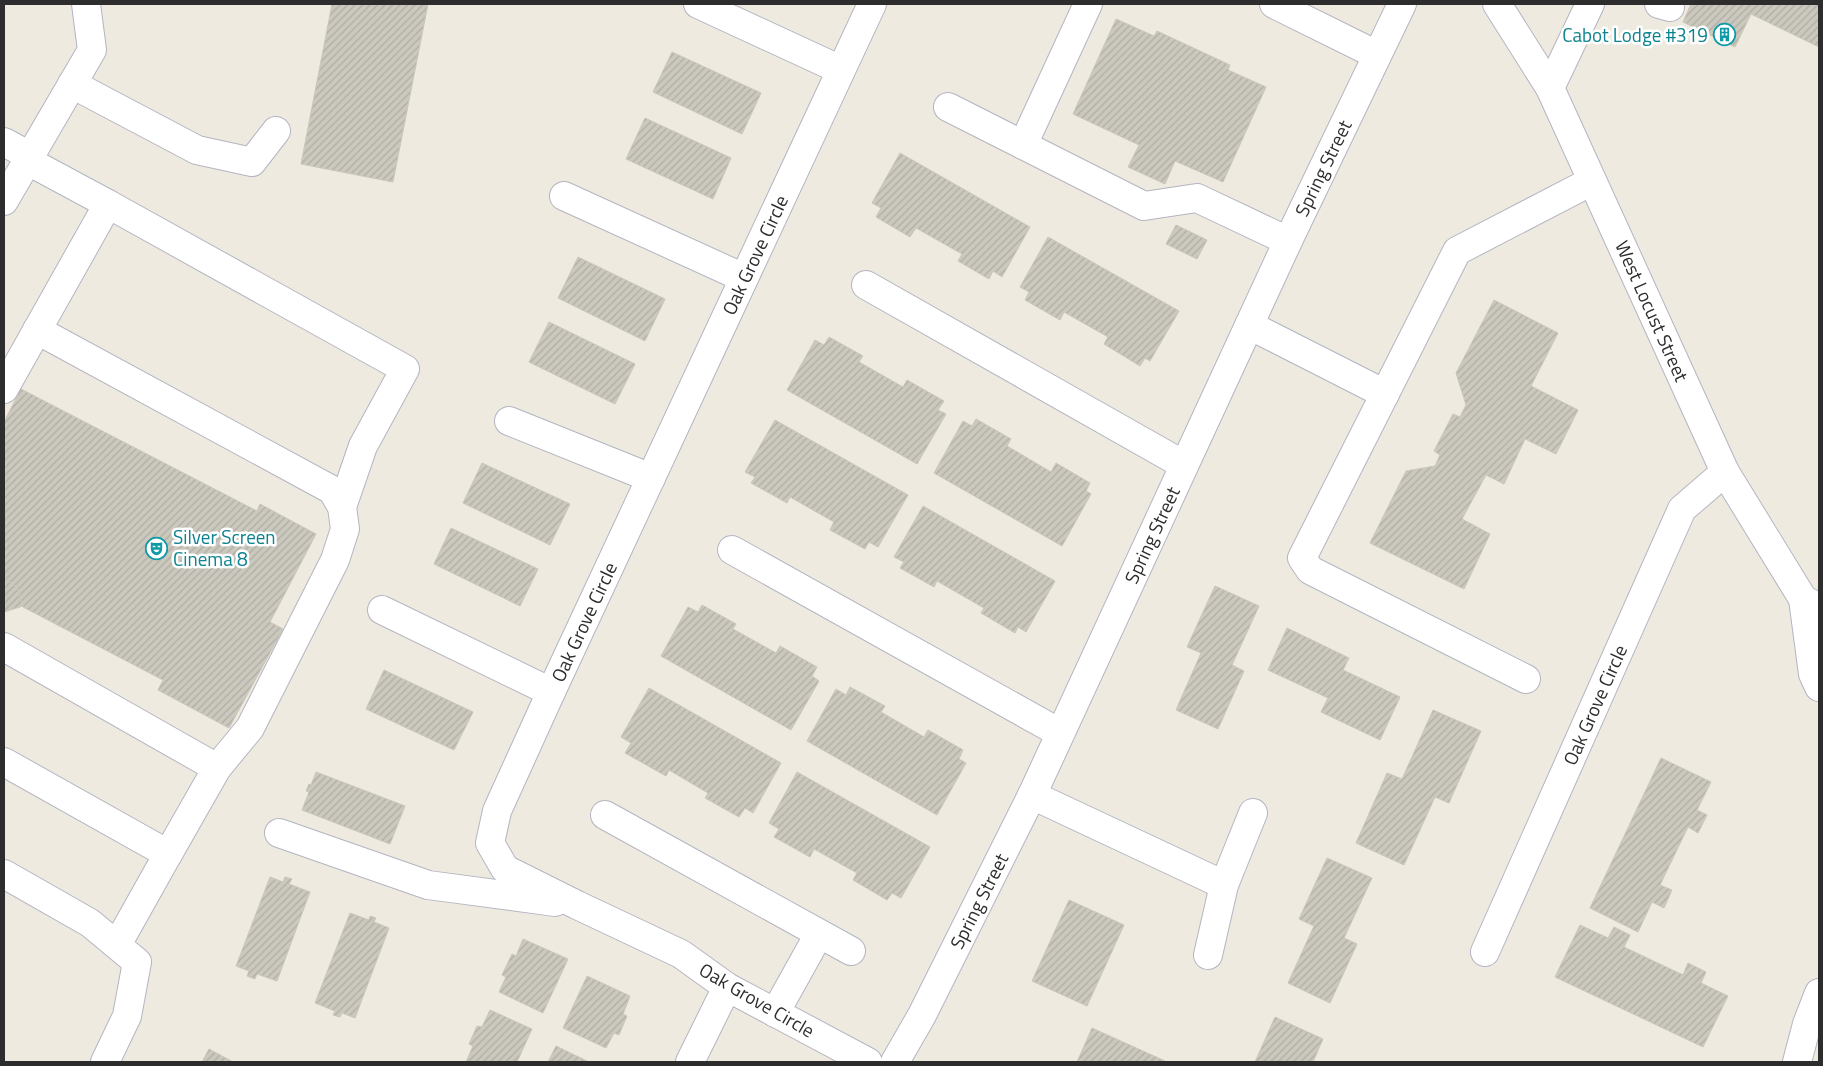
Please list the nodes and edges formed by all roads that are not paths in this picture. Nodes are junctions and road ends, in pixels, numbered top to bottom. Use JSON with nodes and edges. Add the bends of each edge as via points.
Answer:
{"nodes":[{"id":1,"x":86,"y":4,"type":"edge"},
{"id":2,"x":698,"y":4,"type":"edge"},
{"id":3,"x":872,"y":4,"type":"edge"},
{"id":4,"x":1088,"y":4,"type":"edge"},
{"id":5,"x":1274,"y":4,"type":"edge"},
{"id":6,"x":1402,"y":4,"type":"edge"},
{"id":7,"x":1497,"y":4,"type":"edge"},
{"id":8,"x":1590,"y":4,"type":"edge"},
{"id":9,"x":1378,"y":55,"type":"junction"},
{"id":10,"x":841,"y":70,"type":"junction"},
{"id":11,"x":72,"y":84,"type":"junction"},
{"id":12,"x":1550,"y":88,"type":"junction"},
{"id":13,"x":948,"y":107,"type":"dead end"},
{"id":14,"x":276,"y":131,"type":"dead end"},
{"id":15,"x":4,"y":142,"type":"edge"},
{"id":16,"x":1023,"y":145,"type":"junction"},
{"id":17,"x":16,"y":174,"type":"edge"},
{"id":18,"x":1592,"y":181,"type":"junction"},
{"id":19,"x":564,"y":196,"type":"dead end"},
{"id":20,"x":108,"y":204,"type":"junction"},
{"id":21,"x":1288,"y":241,"type":"junction"},
{"id":22,"x":744,"y":278,"type":"junction"},
{"id":23,"x":866,"y":285,"type":"dead end"},
{"id":24,"x":1249,"y":325,"type":"junction"},
{"id":25,"x":37,"y":330,"type":"junction"},
{"id":26,"x":4,"y":389,"type":"edge"},
{"id":27,"x":1385,"y":394,"type":"junction"},
{"id":28,"x":509,"y":421,"type":"dead end"},
{"id":29,"x":1184,"y":465,"type":"junction"},
{"id":30,"x":1725,"y":472,"type":"junction"},
{"id":31,"x":651,"y":478,"type":"junction"},
{"id":32,"x":342,"y":507,"type":"junction"},
{"id":33,"x":732,"y":550,"type":"dead end"},
{"id":34,"x":1811,"y":604,"type":"edge"},
{"id":35,"x":382,"y":610,"type":"dead end"},
{"id":36,"x":4,"y":648,"type":"edge"},
{"id":37,"x":1526,"y":679,"type":"dead end"},
{"id":38,"x":1819,"y":687,"type":"edge"},
{"id":39,"x":551,"y":692,"type":"junction"},
{"id":40,"x":1060,"y":733,"type":"junction"},
{"id":41,"x":4,"y":762,"type":"edge"},
{"id":42,"x":217,"y":768,"type":"junction"},
{"id":43,"x":1032,"y":795,"type":"junction"},
{"id":44,"x":1253,"y":813,"type":"dead end"},
{"id":45,"x":605,"y":815,"type":"dead end"},
{"id":46,"x":279,"y":833,"type":"dead end"},
{"id":47,"x":168,"y":854,"type":"junction"},
{"id":48,"x":4,"y":874,"type":"edge"},
{"id":49,"x":1224,"y":885,"type":"junction"},
{"id":50,"x":576,"y":905,"type":"junction"},
{"id":51,"x":819,"y":934,"type":"junction"},
{"id":52,"x":851,"y":951,"type":"dead end"},
{"id":53,"x":1485,"y":952,"type":"dead end"},
{"id":54,"x":127,"y":953,"type":"junction"},
{"id":55,"x":1208,"y":955,"type":"dead end"},
{"id":56,"x":726,"y":987,"type":"junction"},
{"id":57,"x":1819,"y":993,"type":"edge"},
{"id":58,"x":775,"y":1013,"type":"junction"},
{"id":59,"x":112,"y":1060,"type":"edge"},
{"id":60,"x":690,"y":1062,"type":"edge"},
{"id":61,"x":868,"y":1062,"type":"edge"},
{"id":62,"x":895,"y":1062,"type":"edge"},
{"id":63,"x":1797,"y":1062,"type":"edge"}],
"edges":[{"from":1,"to":11,"type":"street","via":[[92,50]]},
{"from":2,"to":10,"type":"street"},
{"from":3,"to":10,"type":"street","name":"Oak Grove Circle"},
{"from":4,"to":16,"type":"street"},
{"from":5,"to":9,"type":"street"},
{"from":6,"to":9,"type":"street","name":"Spring Street"},
{"from":7,"to":12,"type":"street","name":"West Locust Street"},
{"from":8,"to":12,"type":"street"},
{"from":9,"to":21,"type":"street","name":"Spring Street"},
{"from":10,"to":22,"type":"street","name":"Oak Grove Circle"},
{"from":11,"to":14,"type":"street","via":[[197,150],[252,162]]},
{"from":11,"to":17,"type":"street"},
{"from":12,"to":18,"type":"street","name":"West Locust Street"},
{"from":13,"to":16,"type":"street"},
{"from":15,"to":17,"type":"street"},
{"from":16,"to":21,"type":"street","via":[[1144,206],[1197,198]]},
{"from":17,"to":20,"type":"street"},
{"from":18,"to":27,"type":"street","via":[[1458,251]]},
{"from":18,"to":30,"type":"street","name":"West Locust Street"},
{"from":19,"to":22,"type":"street"},
{"from":20,"to":25,"type":"street"},
{"from":20,"to":32,"type":"street","via":[[405,369],[362,446]]},
{"from":21,"to":24,"type":"street","name":"Spring Street"},
{"from":22,"to":31,"type":"street","name":"Oak Grove Circle"},
{"from":23,"to":29,"type":"street"},
{"from":24,"to":27,"type":"street"},
{"from":24,"to":29,"type":"street","name":"Spring Street"},
{"from":25,"to":26,"type":"street"},
{"from":25,"to":32,"type":"street","via":[[332,490]]},
{"from":27,"to":37,"type":"street","via":[[1302,558],[1310,570]]},
{"from":28,"to":31,"type":"street"},
{"from":29,"to":40,"type":"street","name":"Spring Street"},
{"from":30,"to":34,"type":"street","name":"West Locust Street"},
{"from":30,"to":53,"type":"street","name":"Oak Grove Circle","via":[[1682,509]]},
{"from":31,"to":39,"type":"street","name":"Oak Grove Circle"},
{"from":32,"to":42,"type":"street","via":[[345,529],[335,560],[250,728]]},
{"from":33,"to":40,"type":"street"},
{"from":34,"to":38,"type":"street","via":[[1813,674]]},
{"from":35,"to":39,"type":"street"},
{"from":36,"to":42,"type":"street"},
{"from":39,"to":50,"type":"street","name":"Oak Grove Circle","via":[[497,811],[490,844],[505,869]]},
{"from":40,"to":43,"type":"street","name":"Spring Street"},
{"from":41,"to":47,"type":"street"},
{"from":42,"to":47,"type":"street"},
{"from":43,"to":49,"type":"street"},
{"from":43,"to":62,"type":"street","name":"Spring Street","via":[[922,1015]]},
{"from":44,"to":49,"type":"street"},
{"from":45,"to":51,"type":"street"},
{"from":46,"to":50,"type":"street","via":[[428,885]]},
{"from":47,"to":54,"type":"street"},
{"from":48,"to":54,"type":"street","via":[[90,923]]},
{"from":49,"to":55,"type":"street"},
{"from":50,"to":56,"type":"street","name":"Oak Grove Circle","via":[[681,954]]},
{"from":51,"to":52,"type":"street"},
{"from":51,"to":58,"type":"street"},
{"from":54,"to":59,"type":"street","via":[[127,1016]]},
{"from":56,"to":58,"type":"street","name":"Oak Grove Circle"},
{"from":56,"to":60,"type":"street"},
{"from":57,"to":63,"type":"street"},
{"from":58,"to":61,"type":"street","name":"Oak Grove Circle"}]}
